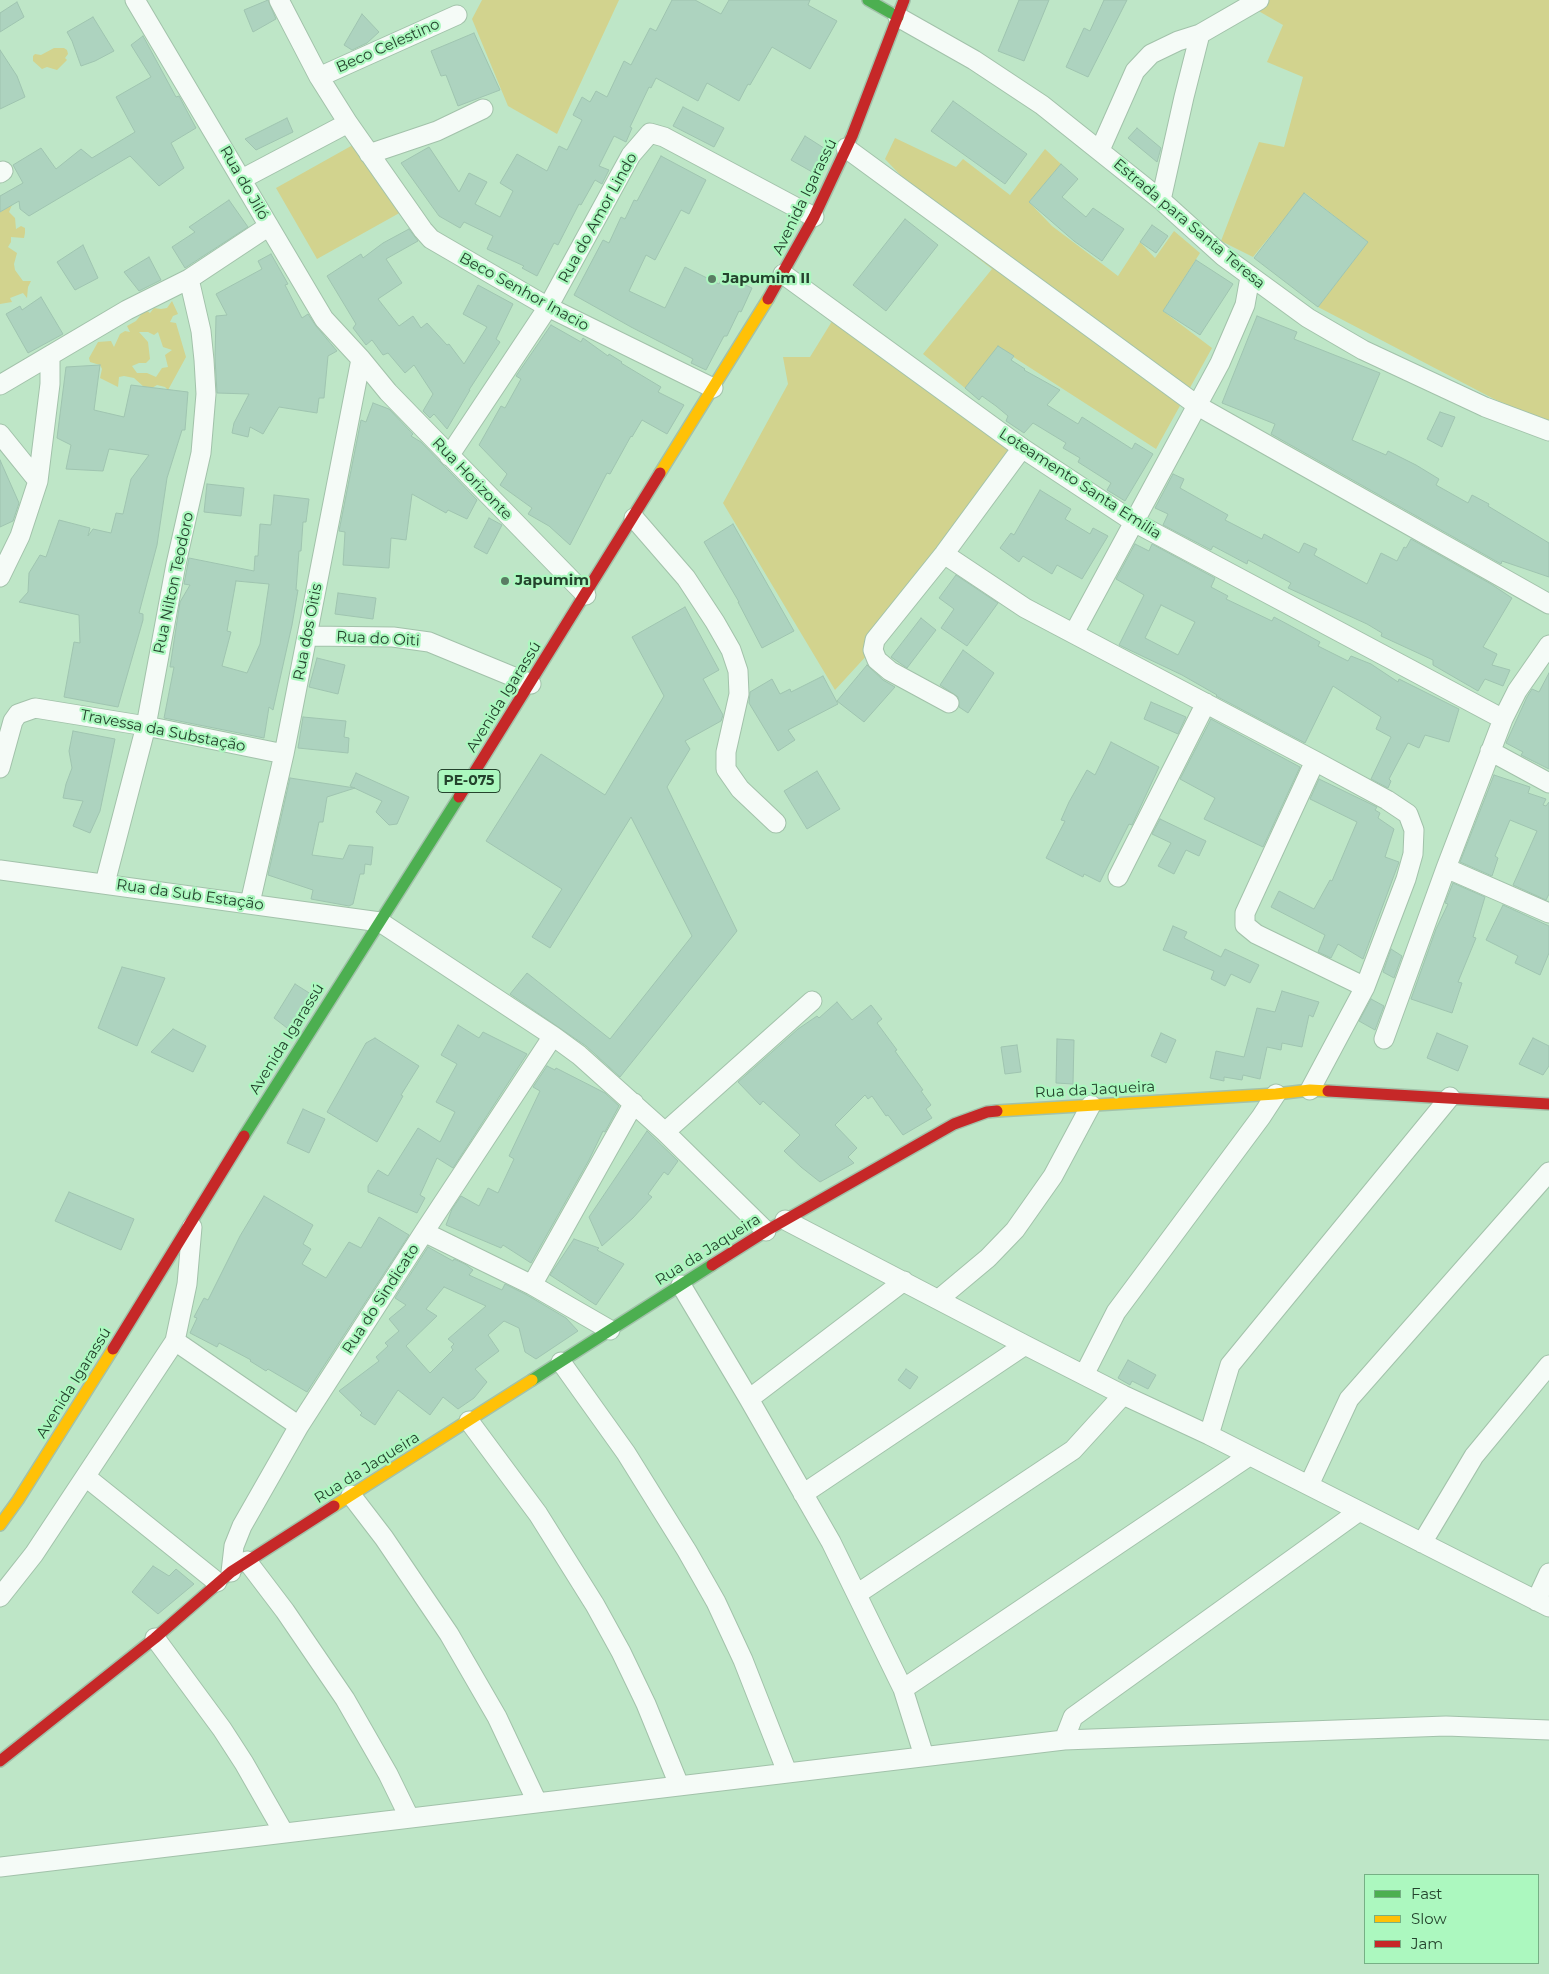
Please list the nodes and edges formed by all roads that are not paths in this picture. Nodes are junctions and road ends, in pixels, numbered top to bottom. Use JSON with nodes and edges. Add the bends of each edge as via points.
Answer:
{"nodes":[{"id":1,"x":135,"y":0,"type":"edge"},
{"id":2,"x":278,"y":0,"type":"edge"},
{"id":3,"x":868,"y":0,"type":"edge"},
{"id":4,"x":1259,"y":0,"type":"edge"},
{"id":5,"x":901,"y":8,"type":"edge"},
{"id":6,"x":457,"y":15,"type":"dead end"},
{"id":7,"x":1200,"y":34,"type":"junction"},
{"id":8,"x":320,"y":77,"type":"junction"},
{"id":9,"x":483,"y":109,"type":"dead end"},
{"id":10,"x":348,"y":123,"type":"junction"},
{"id":11,"x":846,"y":148,"type":"junction"},
{"id":12,"x":1100,"y":150,"type":"junction"},
{"id":13,"x":369,"y":154,"type":"junction"},
{"id":14,"x":242,"y":179,"type":"junction"},
{"id":15,"x":1161,"y":200,"type":"junction"},
{"id":16,"x":814,"y":217,"type":"junction"},
{"id":17,"x":269,"y":226,"type":"junction"},
{"id":18,"x":784,"y":274,"type":"junction"},
{"id":19,"x":1250,"y":277,"type":"junction"},
{"id":20,"x":189,"y":279,"type":"junction"},
{"id":21,"x":548,"y":307,"type":"junction"},
{"id":22,"x":50,"y":356,"type":"junction"},
{"id":23,"x":361,"y":359,"type":"junction"},
{"id":24,"x":0,"y":385,"type":"edge"},
{"id":25,"x":713,"y":388,"type":"junction"},
{"id":26,"x":1198,"y":406,"type":"junction"},
{"id":27,"x":1549,"y":431,"type":"edge"},
{"id":28,"x":0,"y":434,"type":"edge"},
{"id":29,"x":1022,"y":448,"type":"junction"},
{"id":30,"x":450,"y":456,"type":"junction"},
{"id":31,"x":38,"y":481,"type":"junction"},
{"id":32,"x":634,"y":518,"type":"junction"},
{"id":33,"x":1134,"y":522,"type":"junction"},
{"id":34,"x":944,"y":554,"type":"junction"},
{"id":35,"x":0,"y":577,"type":"edge"},
{"id":36,"x":586,"y":595,"type":"junction"},
{"id":37,"x":1549,"y":604,"type":"edge"},
{"id":38,"x":1074,"y":633,"type":"junction"},
{"id":39,"x":308,"y":636,"type":"junction"},
{"id":40,"x":1547,"y":651,"type":"edge"},
{"id":41,"x":531,"y":684,"type":"junction"},
{"id":42,"x":949,"y":703,"type":"dead end"},
{"id":43,"x":1206,"y":703,"type":"junction"},
{"id":44,"x":1503,"y":719,"type":"junction"},
{"id":45,"x":146,"y":726,"type":"junction"},
{"id":46,"x":1490,"y":751,"type":"junction"},
{"id":47,"x":284,"y":754,"type":"junction"},
{"id":48,"x":1315,"y":761,"type":"junction"},
{"id":49,"x":0,"y":768,"type":"edge"},
{"id":50,"x":1549,"y":783,"type":"edge"},
{"id":51,"x":776,"y":823,"type":"dead end"},
{"id":52,"x":1446,"y":868,"type":"junction"},
{"id":53,"x":0,"y":870,"type":"edge"},
{"id":54,"x":1118,"y":876,"type":"dead end"},
{"id":55,"x":105,"y":883,"type":"junction"},
{"id":56,"x":250,"y":903,"type":"junction"},
{"id":57,"x":1549,"y":913,"type":"edge"},
{"id":58,"x":380,"y":922,"type":"junction"},
{"id":59,"x":1365,"y":987,"type":"junction"},
{"id":60,"x":812,"y":1001,"type":"dead end"},
{"id":61,"x":553,"y":1036,"type":"junction"},
{"id":62,"x":1384,"y":1039,"type":"dead end"},
{"id":63,"x":1310,"y":1090,"type":"junction"},
{"id":64,"x":1276,"y":1094,"type":"junction"},
{"id":65,"x":1450,"y":1097,"type":"junction"},
{"id":66,"x":634,"y":1103,"type":"junction"},
{"id":67,"x":1548,"y":1103,"type":"edge"},
{"id":68,"x":1091,"y":1105,"type":"junction"},
{"id":69,"x":664,"y":1132,"type":"junction"},
{"id":70,"x":1549,"y":1172,"type":"edge"},
{"id":71,"x":785,"y":1220,"type":"junction"},
{"id":72,"x":192,"y":1221,"type":"junction"},
{"id":73,"x":766,"y":1231,"type":"junction"},
{"id":74,"x":424,"y":1232,"type":"junction"},
{"id":75,"x":904,"y":1281,"type":"junction"},
{"id":76,"x":532,"y":1285,"type":"junction"},
{"id":77,"x":681,"y":1285,"type":"junction"},
{"id":78,"x":939,"y":1299,"type":"junction"},
{"id":79,"x":610,"y":1330,"type":"junction"},
{"id":80,"x":175,"y":1341,"type":"junction"},
{"id":81,"x":1024,"y":1345,"type":"junction"},
{"id":82,"x":561,"y":1362,"type":"junction"},
{"id":83,"x":1549,"y":1365,"type":"edge"},
{"id":84,"x":1084,"y":1375,"type":"junction"},
{"id":85,"x":1123,"y":1394,"type":"junction"},
{"id":86,"x":749,"y":1399,"type":"junction"},
{"id":87,"x":469,"y":1421,"type":"junction"},
{"id":88,"x":300,"y":1426,"type":"junction"},
{"id":89,"x":1209,"y":1435,"type":"junction"},
{"id":90,"x":1249,"y":1456,"type":"junction"},
{"id":91,"x":86,"y":1477,"type":"junction"},
{"id":92,"x":1309,"y":1486,"type":"junction"},
{"id":93,"x":803,"y":1494,"type":"junction"},
{"id":94,"x":351,"y":1495,"type":"junction"},
{"id":95,"x":1358,"y":1512,"type":"junction"},
{"id":96,"x":0,"y":1525,"type":"edge"},
{"id":97,"x":1422,"y":1543,"type":"junction"},
{"id":98,"x":247,"y":1561,"type":"junction"},
{"id":99,"x":1549,"y":1573,"type":"edge"},
{"id":100,"x":224,"y":1577,"type":"junction"},
{"id":101,"x":857,"y":1594,"type":"junction"},
{"id":102,"x":0,"y":1597,"type":"edge"},
{"id":103,"x":1543,"y":1604,"type":"edge"},
{"id":104,"x":155,"y":1638,"type":"junction"},
{"id":105,"x":903,"y":1689,"type":"junction"},
{"id":106,"x":1549,"y":1730,"type":"edge"},
{"id":107,"x":1064,"y":1740,"type":"junction"},
{"id":108,"x":924,"y":1756,"type":"junction"},
{"id":109,"x":0,"y":1761,"type":"edge"},
{"id":110,"x":787,"y":1772,"type":"junction"},
{"id":111,"x":679,"y":1785,"type":"junction"},
{"id":112,"x":537,"y":1802,"type":"junction"},
{"id":113,"x":409,"y":1817,"type":"junction"},
{"id":114,"x":284,"y":1833,"type":"junction"},
{"id":115,"x":0,"y":1867,"type":"edge"}],
"edges":[{"from":1,"to":14,"type":"street","name":"Rua do Jiló"},
{"from":2,"to":8,"type":"street","name":"Beco Senhor Inacio"},
{"from":3,"to":5,"type":"street"},
{"from":4,"to":7,"type":"street"},
{"from":5,"to":11,"type":"street","name":"Avenida Igarassú","number":"PE-075"},
{"from":5,"to":12,"type":"street","name":"Estrada para Santa Teresa","via":[[1042,105]]},
{"from":6,"to":8,"type":"street","name":"Beco Celestino"},
{"from":7,"to":12,"type":"street","via":[[1151,54],[1135,71]]},
{"from":7,"to":15,"type":"street"},
{"from":8,"to":10,"type":"street","name":"Beco Senhor Inacio"},
{"from":9,"to":13,"type":"street","via":[[438,130]]},
{"from":10,"to":13,"type":"street","name":"Beco Senhor Inacio"},
{"from":10,"to":14,"type":"street"},
{"from":11,"to":16,"type":"street","name":"Avenida Igarassú","number":"PE-075"},
{"from":11,"to":26,"type":"street"},
{"from":12,"to":15,"type":"street","name":"Estrada para Santa Teresa"},
{"from":13,"to":21,"type":"street","name":"Beco Senhor Inacio","via":[[431,239]]},
{"from":14,"to":17,"type":"street","name":"Rua do Jiló"},
{"from":15,"to":19,"type":"street","name":"Estrada para Santa Teresa"},
{"from":16,"to":18,"type":"street","name":"Avenida Igarassú","number":"PE-075"},
{"from":16,"to":21,"type":"street","name":"Rua do Amor Lindo","via":[[664,137],[650,133],[631,155]]},
{"from":17,"to":20,"type":"street"},
{"from":17,"to":23,"type":"street","name":"Rua do Jiló","via":[[324,319]]},
{"from":18,"to":25,"type":"street","name":"Avenida Igarassú","number":"PE-075"},
{"from":18,"to":29,"type":"street","name":"Loteamento Santa Emilia"},
{"from":19,"to":26,"type":"street","via":[[1245,305]]},
{"from":19,"to":27,"type":"street","name":"Estrada para Santa Teresa","via":[[1308,318],[1363,350],[1485,406]]},
{"from":20,"to":22,"type":"street","via":[[127,310]]},
{"from":20,"to":45,"type":"street","name":"Rua Nilton Teodoro","via":[[203,348],[205,412],[195,485],[176,564]]},
{"from":21,"to":25,"type":"street","name":"Beco Senhor Inacio"},
{"from":21,"to":30,"type":"street","name":"Rua do Amor Lindo"},
{"from":22,"to":24,"type":"street"},
{"from":22,"to":31,"type":"street","via":[[50,384]]},
{"from":23,"to":30,"type":"street","name":"Rua Horizonte"},
{"from":23,"to":39,"type":"street","name":"Rua dos Oitis"},
{"from":25,"to":32,"type":"street","name":"Avenida Igarassú","number":"PE-075"},
{"from":26,"to":33,"type":"street"},
{"from":26,"to":37,"type":"street"},
{"from":28,"to":31,"type":"street"},
{"from":29,"to":33,"type":"street","name":"Loteamento Santa Emilia"},
{"from":29,"to":34,"type":"street"},
{"from":30,"to":36,"type":"street","name":"Rua Horizonte"},
{"from":31,"to":35,"type":"street","via":[[20,536]]},
{"from":32,"to":36,"type":"street","name":"Avenida Igarassú","number":"PE-075"},
{"from":32,"to":51,"type":"street","via":[[686,578],[731,650],[738,671],[739,694],[726,752],[726,769],[740,789]]},
{"from":33,"to":38,"type":"street"},
{"from":33,"to":44,"type":"street","name":"Loteamento Santa Emilia"},
{"from":34,"to":38,"type":"street","via":[[1025,608]]},
{"from":34,"to":42,"type":"street","via":[[875,640],[873,650],[890,672]]},
{"from":36,"to":41,"type":"street","name":"Avenida Igarassú","number":"PE-075"},
{"from":38,"to":43,"type":"street"},
{"from":39,"to":41,"type":"street","name":"Rua do Oiti","via":[[393,637],[429,642]]},
{"from":39,"to":47,"type":"street","name":"Rua dos Oitis"},
{"from":40,"to":44,"type":"street","via":[[1517,691]]},
{"from":41,"to":58,"type":"street","name":"Avenida Igarassú","number":"PE-075"},
{"from":43,"to":48,"type":"street"},
{"from":43,"to":54,"type":"street"},
{"from":44,"to":46,"type":"street"},
{"from":45,"to":47,"type":"street","name":"Travessa da Substação"},
{"from":45,"to":49,"type":"street","name":"Travessa da Substação","via":[[35,708],[25,710],[13,721]]},
{"from":45,"to":55,"type":"street","name":"Rua Nilton Teodoro"},
{"from":46,"to":50,"type":"street"},
{"from":46,"to":52,"type":"street"},
{"from":47,"to":56,"type":"street","name":"Rua dos Oitis"},
{"from":48,"to":59,"type":"street","via":[[1388,800],[1408,814],[1414,830],[1414,854]]},
{"from":48,"to":59,"type":"street","via":[[1244,913],[1244,925],[1256,934]]},
{"from":52,"to":57,"type":"street"},
{"from":52,"to":62,"type":"street"},
{"from":53,"to":55,"type":"street","name":"Rua da Sub Estação"},
{"from":55,"to":56,"type":"street","name":"Rua da Sub Estação"},
{"from":56,"to":58,"type":"street","name":"Rua da Sub Estação"},
{"from":58,"to":61,"type":"street"},
{"from":58,"to":72,"type":"street","name":"Avenida Igarassú","number":"PE-075"},
{"from":59,"to":63,"type":"street"},
{"from":60,"to":69,"type":"street"},
{"from":61,"to":66,"type":"street"},
{"from":61,"to":74,"type":"street","name":"Rua do Sindicato"},
{"from":63,"to":64,"type":"street","name":"Rua da Jaqueira"},
{"from":63,"to":65,"type":"street","name":"Rua da Jaqueira"},
{"from":64,"to":68,"type":"street","name":"Rua da Jaqueira"},
{"from":64,"to":84,"type":"street","via":[[1116,1312]]},
{"from":65,"to":67,"type":"street","name":"Rua da Jaqueira"},
{"from":65,"to":89,"type":"street","via":[[1230,1365]]},
{"from":66,"to":69,"type":"street"},
{"from":66,"to":76,"type":"street"},
{"from":68,"to":71,"type":"street","name":"Rua da Jaqueira","via":[[987,1112],[954,1124]]},
{"from":68,"to":78,"type":"street","via":[[1053,1176],[1015,1230],[988,1258]]},
{"from":69,"to":73,"type":"street"},
{"from":70,"to":92,"type":"street","via":[[1349,1399]]},
{"from":71,"to":73,"type":"street","name":"Rua da Jaqueira"},
{"from":71,"to":75,"type":"street"},
{"from":72,"to":80,"type":"street","via":[[187,1284]]},
{"from":72,"to":96,"type":"street","name":"Avenida Igarassú","number":"PE-075"},
{"from":73,"to":77,"type":"street","name":"Rua da Jaqueira"},
{"from":74,"to":76,"type":"street"},
{"from":74,"to":88,"type":"street","name":"Rua do Sindicato"},
{"from":75,"to":78,"type":"street"},
{"from":75,"to":86,"type":"street"},
{"from":76,"to":79,"type":"street"},
{"from":77,"to":79,"type":"street","name":"Rua da Jaqueira"},
{"from":77,"to":86,"type":"street"},
{"from":78,"to":81,"type":"street"},
{"from":79,"to":82,"type":"street","name":"Rua da Jaqueira"},
{"from":80,"to":88,"type":"street"},
{"from":80,"to":91,"type":"street"},
{"from":81,"to":84,"type":"street"},
{"from":81,"to":93,"type":"street"},
{"from":82,"to":87,"type":"street","name":"Rua da Jaqueira"},
{"from":82,"to":110,"type":"street","via":[[626,1453],[697,1568],[743,1660]]},
{"from":83,"to":97,"type":"street","via":[[1474,1456]]},
{"from":84,"to":85,"type":"street"},
{"from":85,"to":89,"type":"street"},
{"from":85,"to":101,"type":"street","via":[[1073,1450]]},
{"from":86,"to":93,"type":"street"},
{"from":87,"to":94,"type":"street","name":"Rua da Jaqueira"},
{"from":87,"to":111,"type":"street","via":[[538,1514],[595,1605],[646,1704]]},
{"from":88,"to":100,"type":"street","name":"Rua do Sindicato","via":[[242,1526]]},
{"from":89,"to":90,"type":"street"},
{"from":90,"to":92,"type":"street"},
{"from":90,"to":105,"type":"street"},
{"from":91,"to":100,"type":"street"},
{"from":91,"to":102,"type":"street","via":[[34,1554]]},
{"from":92,"to":95,"type":"street"},
{"from":93,"to":101,"type":"street"},
{"from":94,"to":98,"type":"street","name":"Rua da Jaqueira"},
{"from":94,"to":112,"type":"street","via":[[449,1634],[497,1717]]},
{"from":95,"to":97,"type":"street"},
{"from":95,"to":107,"type":"street","via":[[1073,1717]]},
{"from":97,"to":103,"type":"street"},
{"from":98,"to":100,"type":"street","name":"Rua da Jaqueira"},
{"from":98,"to":113,"type":"street","via":[[345,1699]]},
{"from":99,"to":103,"type":"street"},
{"from":100,"to":104,"type":"street","name":"Rua da Jaqueira"},
{"from":101,"to":105,"type":"street"},
{"from":104,"to":109,"type":"street","name":"Rua da Jaqueira"},
{"from":104,"to":114,"type":"street","via":[[222,1729]]},
{"from":105,"to":108,"type":"street"},
{"from":106,"to":107,"type":"street","via":[[1446,1726]]},
{"from":107,"to":108,"type":"street"},
{"from":108,"to":110,"type":"street"},
{"from":110,"to":111,"type":"street"},
{"from":111,"to":112,"type":"street"},
{"from":112,"to":113,"type":"street"},
{"from":113,"to":114,"type":"street"},
{"from":114,"to":115,"type":"street"}]}
